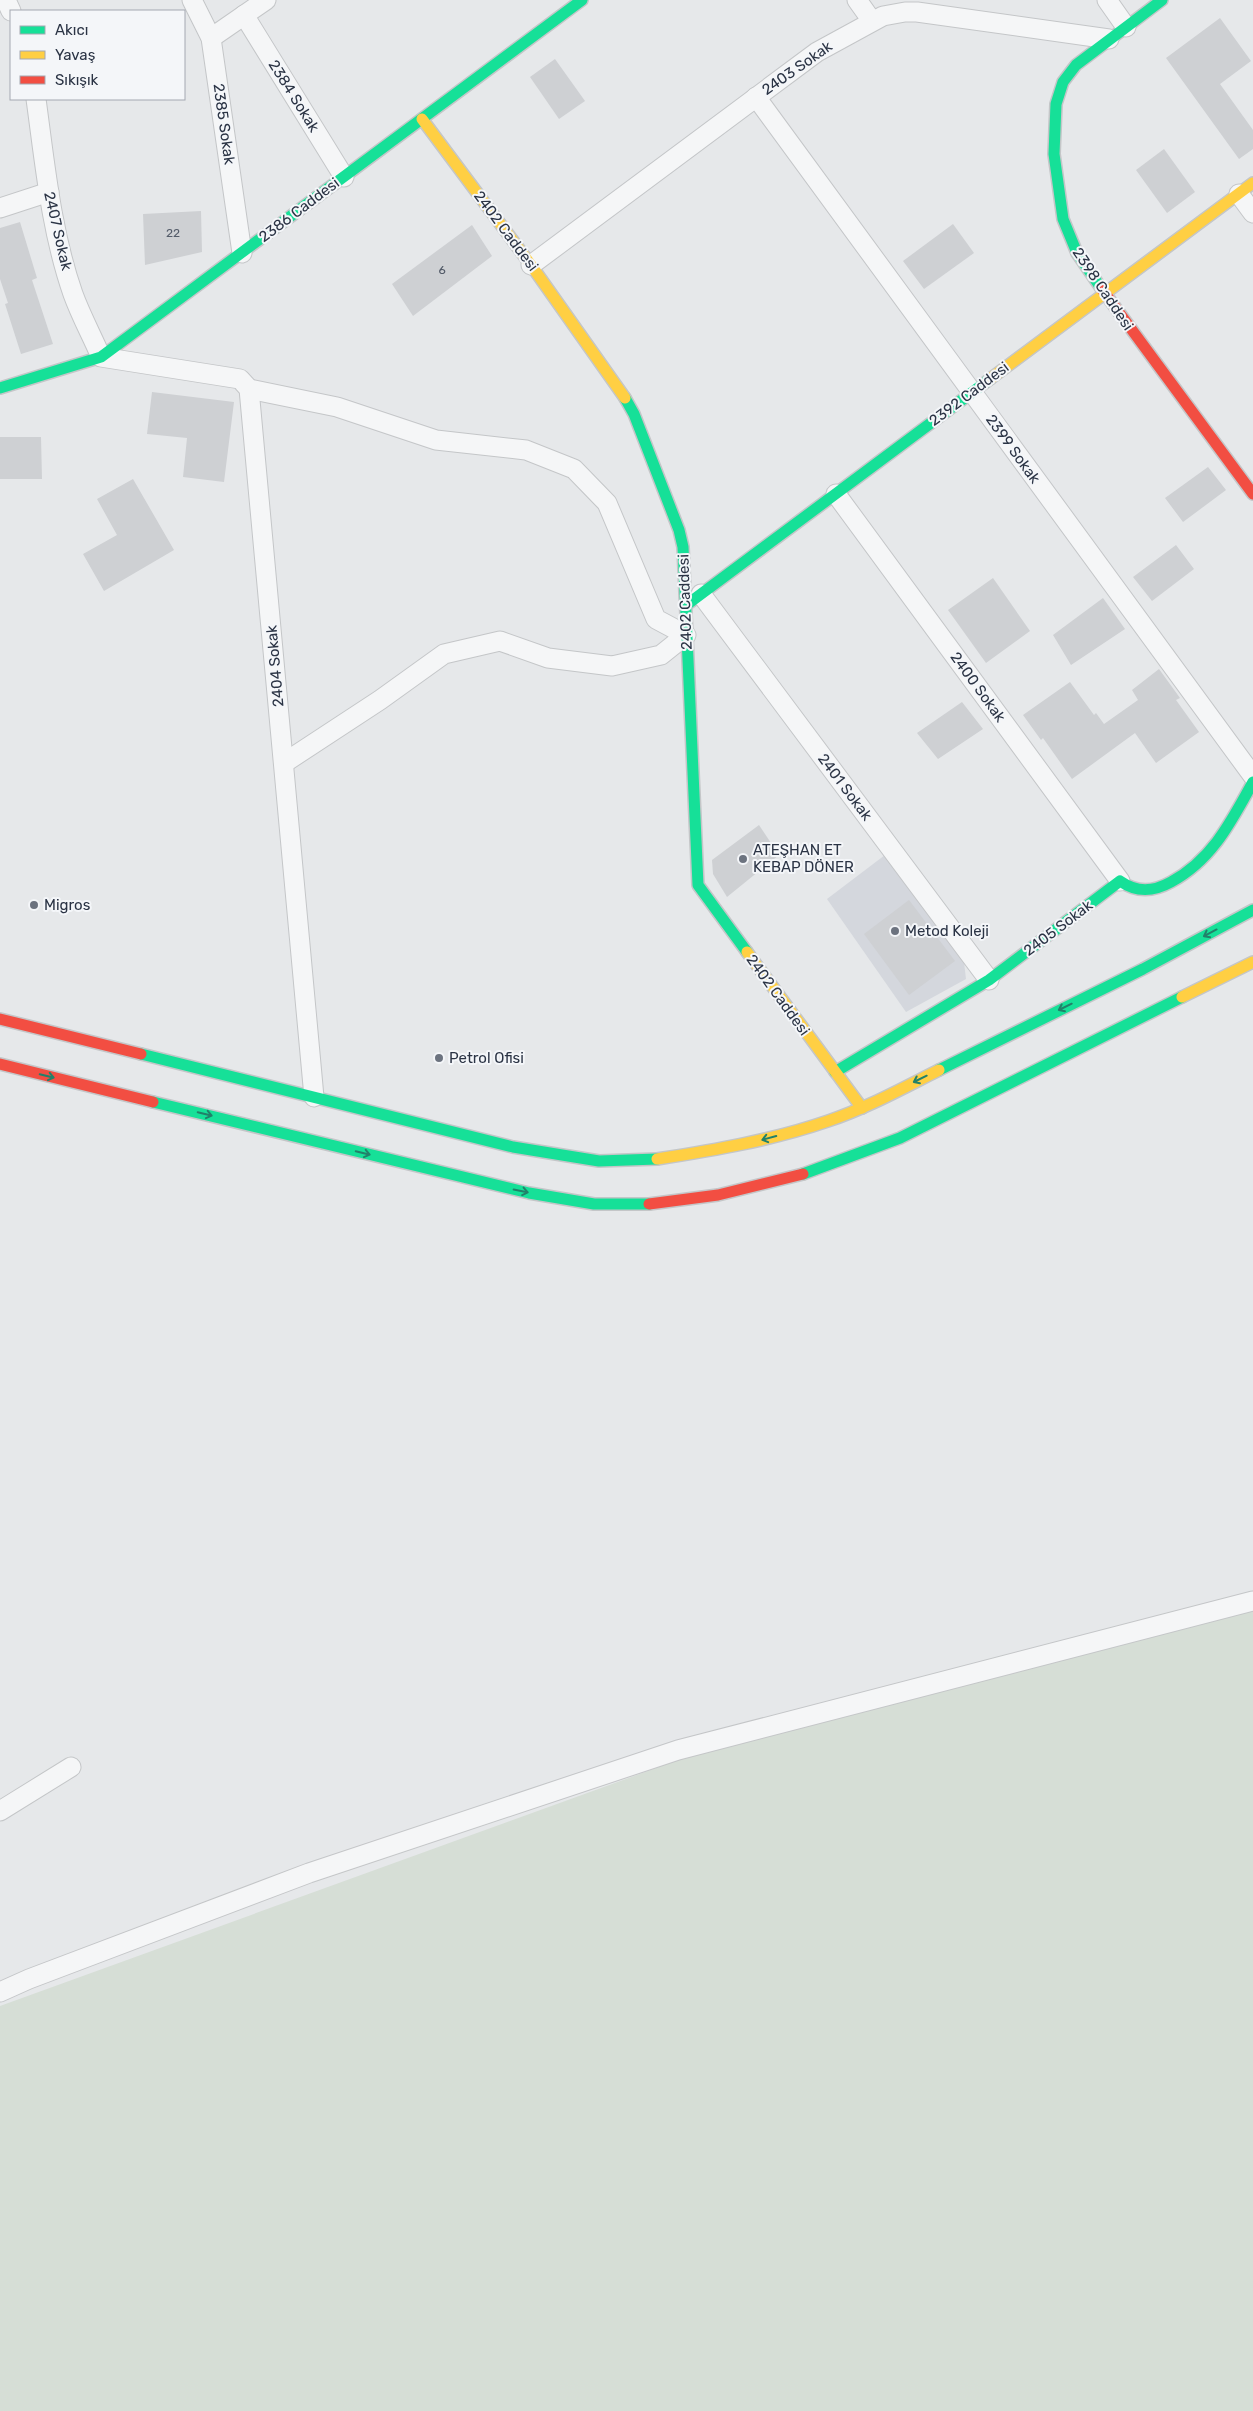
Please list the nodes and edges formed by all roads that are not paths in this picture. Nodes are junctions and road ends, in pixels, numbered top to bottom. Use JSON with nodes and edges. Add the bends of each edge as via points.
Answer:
{"nodes":[{"id":1,"x":192,"y":0,"type":"edge"},
{"id":2,"x":266,"y":0,"type":"edge"},
{"id":3,"x":582,"y":0,"type":"edge"},
{"id":4,"x":857,"y":0,"type":"edge"},
{"id":5,"x":1107,"y":0,"type":"edge"},
{"id":6,"x":1162,"y":0,"type":"edge"},
{"id":7,"x":244,"y":15,"type":"junction"},
{"id":8,"x":872,"y":21,"type":"junction"},
{"id":9,"x":1126,"y":26,"type":"junction"},
{"id":10,"x":211,"y":38,"type":"junction"},
{"id":11,"x":1109,"y":39,"type":"junction"},
{"id":12,"x":756,"y":97,"type":"junction"},
{"id":13,"x":36,"y":100,"type":"edge"},
{"id":14,"x":422,"y":119,"type":"junction"},
{"id":15,"x":344,"y":177,"type":"junction"},
{"id":16,"x":1246,"y":188,"type":"edge"},
{"id":17,"x":49,"y":192,"type":"junction"},
{"id":18,"x":0,"y":208,"type":"edge"},
{"id":19,"x":1253,"y":213,"type":"edge"},
{"id":20,"x":242,"y":253,"type":"junction"},
{"id":21,"x":531,"y":264,"type":"junction"},
{"id":22,"x":1103,"y":295,"type":"junction"},
{"id":23,"x":101,"y":357,"type":"junction"},
{"id":24,"x":0,"y":388,"type":"edge"},
{"id":25,"x":249,"y":390,"type":"junction"},
{"id":26,"x":972,"y":392,"type":"junction"},
{"id":27,"x":836,"y":494,"type":"junction"},
{"id":28,"x":1253,"y":494,"type":"edge"},
{"id":29,"x":701,"y":594,"type":"junction"},
{"id":30,"x":685,"y":606,"type":"junction"},
{"id":31,"x":686,"y":635,"type":"junction"},
{"id":32,"x":284,"y":763,"type":"junction"},
{"id":33,"x":1253,"y":776,"type":"edge"},
{"id":34,"x":1253,"y":782,"type":"edge"},
{"id":35,"x":1120,"y":881,"type":"junction"},
{"id":36,"x":1253,"y":910,"type":"edge"},
{"id":37,"x":1253,"y":962,"type":"edge"},
{"id":38,"x":989,"y":980,"type":"junction"},
{"id":39,"x":0,"y":1019,"type":"edge"},
{"id":40,"x":0,"y":1064,"type":"edge"},
{"id":41,"x":835,"y":1072,"type":"junction"},
{"id":42,"x":314,"y":1097,"type":"junction"},
{"id":43,"x":862,"y":1108,"type":"junction"},
{"id":44,"x":1253,"y":1601,"type":"edge"},
{"id":45,"x":72,"y":1767,"type":"dead end"},
{"id":46,"x":0,"y":1811,"type":"edge"},
{"id":47,"x":0,"y":1992,"type":"edge"}],
"edges":[{"from":1,"to":10,"type":"street","name":"2385 Sokak"},
{"from":2,"to":7,"type":"street"},
{"from":3,"to":14,"type":"street","name":"2386 Caddesi"},
{"from":4,"to":8,"type":"street"},
{"from":5,"to":9,"type":"street"},
{"from":6,"to":9,"type":"street","name":"2398 Caddesi"},
{"from":7,"to":10,"type":"street"},
{"from":7,"to":15,"type":"street","name":"2384 Sokak"},
{"from":8,"to":11,"type":"street","name":"2403 Sokak","via":[[894,13],[917,12]]},
{"from":8,"to":12,"type":"street","name":"2403 Sokak","via":[[816,52]]},
{"from":9,"to":11,"type":"street","name":"2398 Caddesi"},
{"from":10,"to":20,"type":"street","name":"2385 Sokak"},
{"from":11,"to":22,"type":"street","name":"2398 Caddesi","via":[[1067,74],[1059,90],[1054,145],[1056,184],[1063,220],[1075,248]]},
{"from":12,"to":21,"type":"street","name":"2403 Sokak"},
{"from":12,"to":26,"type":"street","name":"2399 Sokak"},
{"from":13,"to":17,"type":"street","name":"2407 Sokak"},
{"from":14,"to":15,"type":"street","name":"2386 Caddesi"},
{"from":14,"to":21,"type":"street","name":"2402 Caddesi"},
{"from":15,"to":20,"type":"street","name":"2386 Caddesi"},
{"from":16,"to":19,"type":"street"},
{"from":16,"to":22,"type":"street","name":"2392 Caddesi"},
{"from":17,"to":18,"type":"street"},
{"from":17,"to":23,"type":"street","name":"2407 Sokak","via":[[74,295]]},
{"from":20,"to":23,"type":"street","name":"2386 Caddesi"},
{"from":21,"to":30,"type":"street","name":"2402 Caddesi","via":[[634,414],[679,530]]},
{"from":22,"to":26,"type":"street","name":"2392 Caddesi"},
{"from":22,"to":28,"type":"street","name":"2398 Caddesi"},
{"from":23,"to":24,"type":"street","name":"2386 Caddesi"},
{"from":23,"to":25,"type":"street","via":[[240,379]]},
{"from":25,"to":31,"type":"street","via":[[337,407],[436,440],[526,450],[574,469],[607,503],[656,619]]},
{"from":25,"to":32,"type":"street","name":"2404 Sokak"},
{"from":26,"to":27,"type":"street","name":"2392 Caddesi"},
{"from":26,"to":33,"type":"street","name":"2399 Sokak"},
{"from":27,"to":29,"type":"street","name":"2392 Caddesi"},
{"from":27,"to":35,"type":"street","name":"2400 Sokak"},
{"from":29,"to":30,"type":"street","name":"2392 Caddesi"},
{"from":29,"to":38,"type":"street","name":"2401 Sokak"},
{"from":30,"to":31,"type":"street","name":"2402 Caddesi"},
{"from":31,"to":32,"type":"street","via":[[661,655],[612,666],[548,658],[500,641],[444,654]]},
{"from":31,"to":41,"type":"street","name":"2402 Caddesi","via":[[698,885]]},
{"from":32,"to":42,"type":"street","name":"2404 Sokak"},
{"from":34,"to":35,"type":"street","via":[[1214,850],[1191,872],[1148,891],[1137,890]]},
{"from":35,"to":38,"type":"street","name":"2405 Sokak"},
{"from":36,"to":43,"type":"street","one_way":true,"via":[[1143,969]]},
{"from":40,"to":37,"type":"street","one_way":true,"via":[[503,1188],[578,1203],[658,1204],[731,1192],[850,1160]]},
{"from":38,"to":41,"type":"street","name":"2405 Sokak"},
{"from":39,"to":42,"type":"street"},
{"from":41,"to":43,"type":"street","name":"2402 Caddesi"},
{"from":43,"to":42,"type":"street","one_way":true,"via":[[734,1147],[657,1159],[599,1161],[513,1147]]},
{"from":44,"to":47,"type":"street","via":[[678,1750],[310,1872]]},
{"from":45,"to":46,"type":"street"}]}
